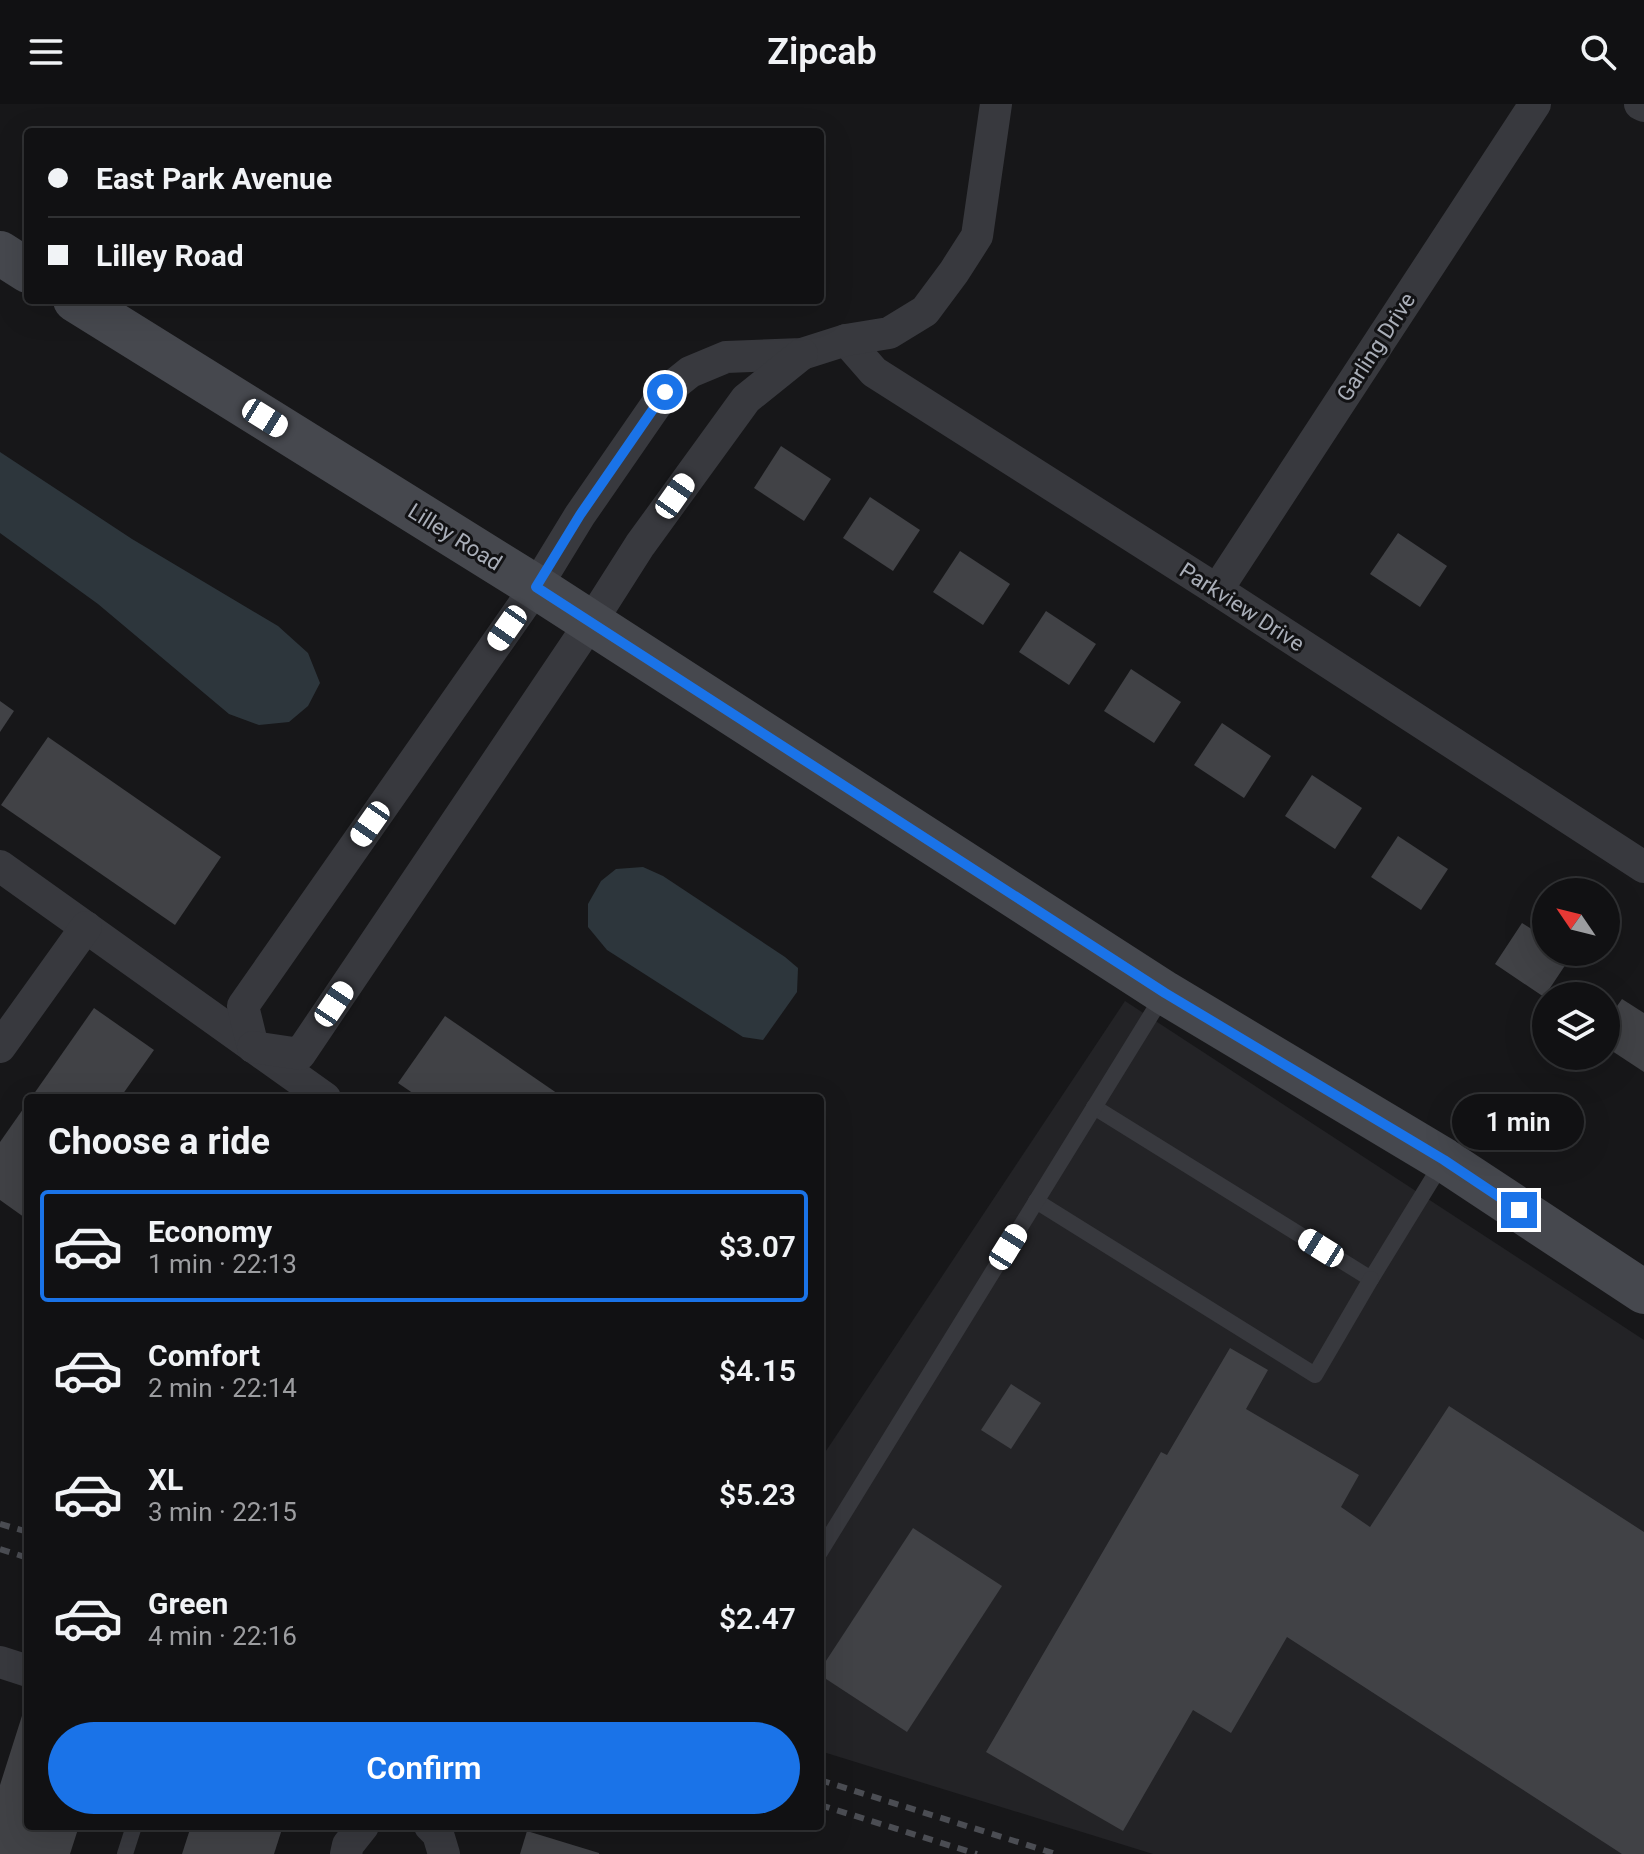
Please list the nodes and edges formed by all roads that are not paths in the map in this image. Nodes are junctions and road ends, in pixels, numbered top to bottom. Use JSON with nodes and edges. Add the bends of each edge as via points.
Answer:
{"nodes":[{"id":1,"x":996,"y":104,"type":"edge"},
{"id":2,"x":1535,"y":104,"type":"edge"},
{"id":3,"x":0,"y":253,"type":"edge"},
{"id":4,"x":24,"y":268,"type":"edge"},
{"id":5,"x":81,"y":304,"type":"edge"},
{"id":6,"x":846,"y":340,"type":"junction"},
{"id":7,"x":802,"y":354,"type":"junction"},
{"id":8,"x":536,"y":587,"type":"junction"},
{"id":9,"x":1217,"y":590,"type":"junction"},
{"id":10,"x":591,"y":622,"type":"junction"},
{"id":11,"x":0,"y":866,"type":"edge"},
{"id":12,"x":1644,"y":867,"type":"edge"},
{"id":13,"x":86,"y":927,"type":"junction"},
{"id":14,"x":1165,"y":993,"type":"junction"},
{"id":15,"x":0,"y":1047,"type":"edge"},
{"id":16,"x":253,"y":1047,"type":"junction"},
{"id":17,"x":319,"y":1094,"type":"edge"},
{"id":18,"x":1094,"y":1107,"type":"junction"},
{"id":19,"x":1444,"y":1160,"type":"junction"},
{"id":20,"x":1036,"y":1201,"type":"junction"},
{"id":21,"x":1371,"y":1279,"type":"junction"},
{"id":22,"x":1644,"y":1292,"type":"edge"},
{"id":23,"x":824,"y":1546,"type":"edge"},
{"id":24,"x":0,"y":1662,"type":"edge"},
{"id":25,"x":24,"y":1670,"type":"edge"},
{"id":26,"x":133,"y":1830,"type":"edge"},
{"id":27,"x":360,"y":1830,"type":"edge"},
{"id":28,"x":434,"y":1830,"type":"edge"},
{"id":29,"x":125,"y":1854,"type":"edge"},
{"id":30,"x":346,"y":1854,"type":"edge"},
{"id":31,"x":444,"y":1854,"type":"edge"}],
"edges":[{"from":1,"to":6,"type":"street","via":[[977,236],[925,311],[889,333]]},
{"from":2,"to":9,"type":"street","name":"Garling Drive"},
{"from":3,"to":4,"type":"street"},
{"from":5,"to":8,"type":"street","name":"Lilley Road"},
{"from":6,"to":7,"type":"street"},
{"from":6,"to":9,"type":"street","name":"Parkview Drive","via":[[874,372]]},
{"from":7,"to":8,"type":"street","via":[[726,357],[690,372],[665,392]]},
{"from":7,"to":10,"type":"street","via":[[746,399]]},
{"from":8,"to":10,"type":"street","name":"Lilley Road"},
{"from":8,"to":16,"type":"street","via":[[243,1006]]},
{"from":9,"to":12,"type":"street","name":"Parkview Drive"},
{"from":10,"to":14,"type":"street","name":"Lilley Road"},
{"from":10,"to":16,"type":"street","via":[[300,1054]]},
{"from":11,"to":13,"type":"street"},
{"from":13,"to":15,"type":"street"},
{"from":13,"to":16,"type":"street"},
{"from":14,"to":18,"type":"lane"},
{"from":14,"to":19,"type":"street","name":"Lilley Road"},
{"from":16,"to":17,"type":"street"},
{"from":18,"to":20,"type":"lane"},
{"from":18,"to":21,"type":"lane"},
{"from":19,"to":21,"type":"lane"},
{"from":19,"to":22,"type":"street","name":"Lilley Road"},
{"from":20,"to":21,"type":"lane","via":[[1315,1375]]},
{"from":20,"to":23,"type":"lane"},
{"from":24,"to":25,"type":"street"},
{"from":26,"to":29,"type":"lane"},
{"from":27,"to":30,"type":"street"},
{"from":28,"to":31,"type":"street"}]}
